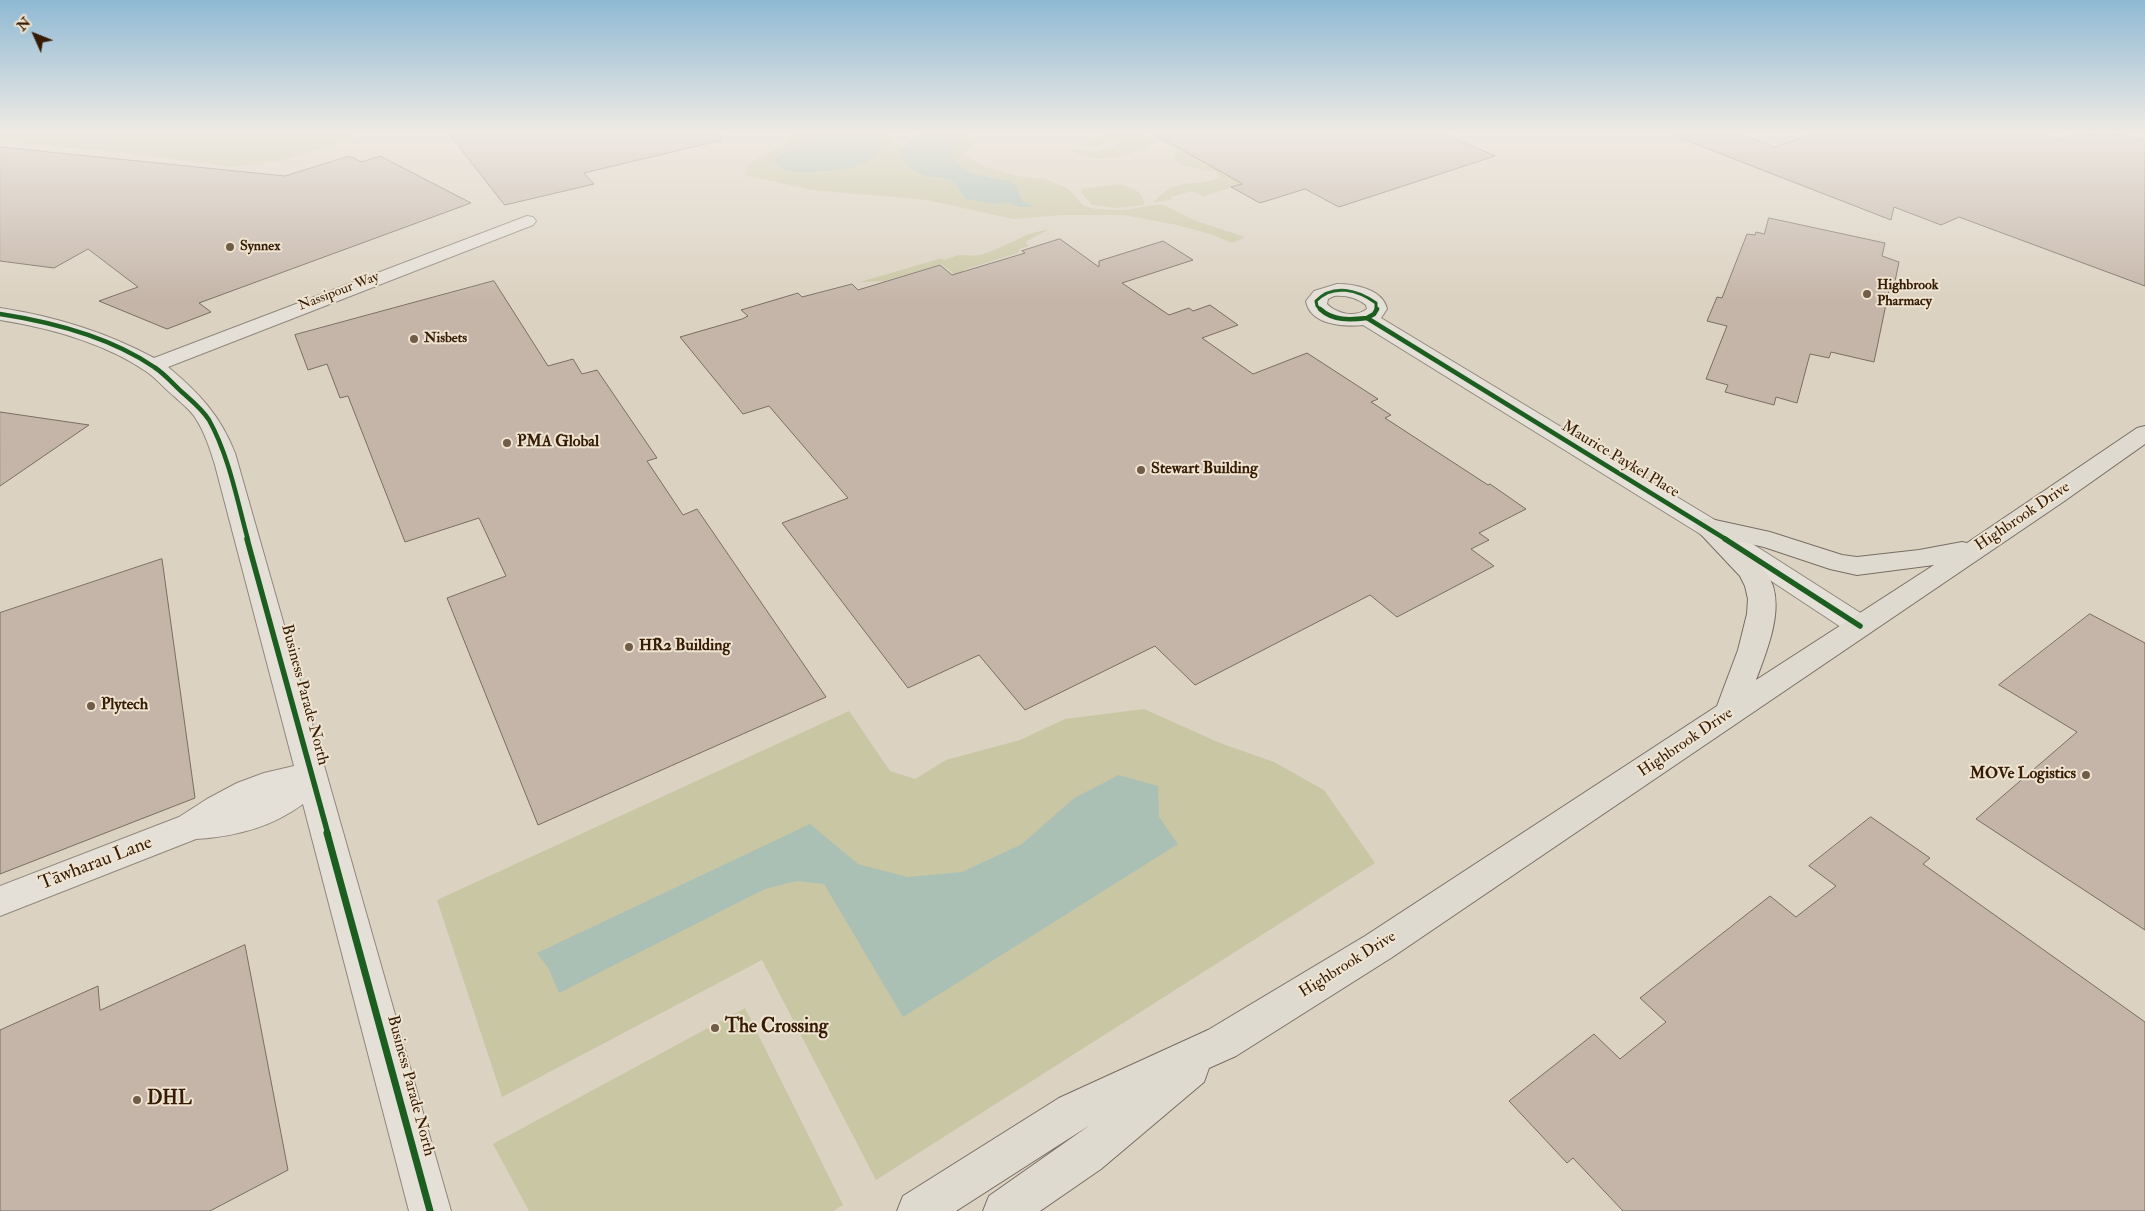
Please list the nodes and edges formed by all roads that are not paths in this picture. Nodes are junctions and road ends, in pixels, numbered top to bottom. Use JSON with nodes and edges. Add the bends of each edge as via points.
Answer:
{"nodes":[{"id":1,"x":527,"y":221,"type":"dead end"},
{"id":2,"x":0,"y":314,"type":"edge"},
{"id":3,"x":1366,"y":318,"type":"dead end"},
{"id":4,"x":152,"y":366,"type":"junction"},
{"id":5,"x":2145,"y":433,"type":"edge"},
{"id":6,"x":1706,"y":526,"type":"junction"},
{"id":7,"x":1978,"y":546,"type":"junction"},
{"id":8,"x":1860,"y":626,"type":"junction"},
{"id":9,"x":1729,"y":715,"type":"junction"},
{"id":10,"x":313,"y":778,"type":"junction"},
{"id":11,"x":0,"y":900,"type":"edge"},
{"id":12,"x":1222,"y":1043,"type":"junction"},
{"id":13,"x":430,"y":1211,"type":"edge"},
{"id":14,"x":918,"y":1211,"type":"edge"},
{"id":15,"x":1004,"y":1211,"type":"edge"}],
"edges":[{"from":1,"to":4,"type":"street","name":"Nassipour Way"},
{"from":2,"to":4,"type":"street","name":"Business Parade North","via":[[83,335]]},
{"from":3,"to":6,"type":"street","name":"Maurice Paykel Place"},
{"from":4,"to":10,"type":"street","name":"Business Parade North","via":[[199,407],[210,422],[229,470]]},
{"from":5,"to":7,"type":"main road","name":"Highbrook Drive"},
{"from":6,"to":7,"type":"main road","via":[[1770,540],[1857,566],[1919,560]]},
{"from":6,"to":8,"type":"street","name":"Maurice Paykel Place"},
{"from":6,"to":9,"type":"main road","via":[[1748,569],[1761,592],[1753,647]]},
{"from":7,"to":8,"type":"main road","name":"Highbrook Drive"},
{"from":8,"to":9,"type":"main road","name":"Highbrook Drive"},
{"from":9,"to":12,"type":"main road","name":"Highbrook Drive","via":[[1378,947]]},
{"from":10,"to":11,"type":"street","name":"Tāwharau Lane","via":[[283,802],[253,817],[222,825],[192,826]]},
{"from":10,"to":13,"type":"street","name":"Business Parade North"},
{"from":12,"to":14,"type":"main road","name":"Highbrook Drive","via":[[1073,1112]]},
{"from":12,"to":15,"type":"main road","name":"Highbrook Drive","via":[[1086,1154]]}]}
